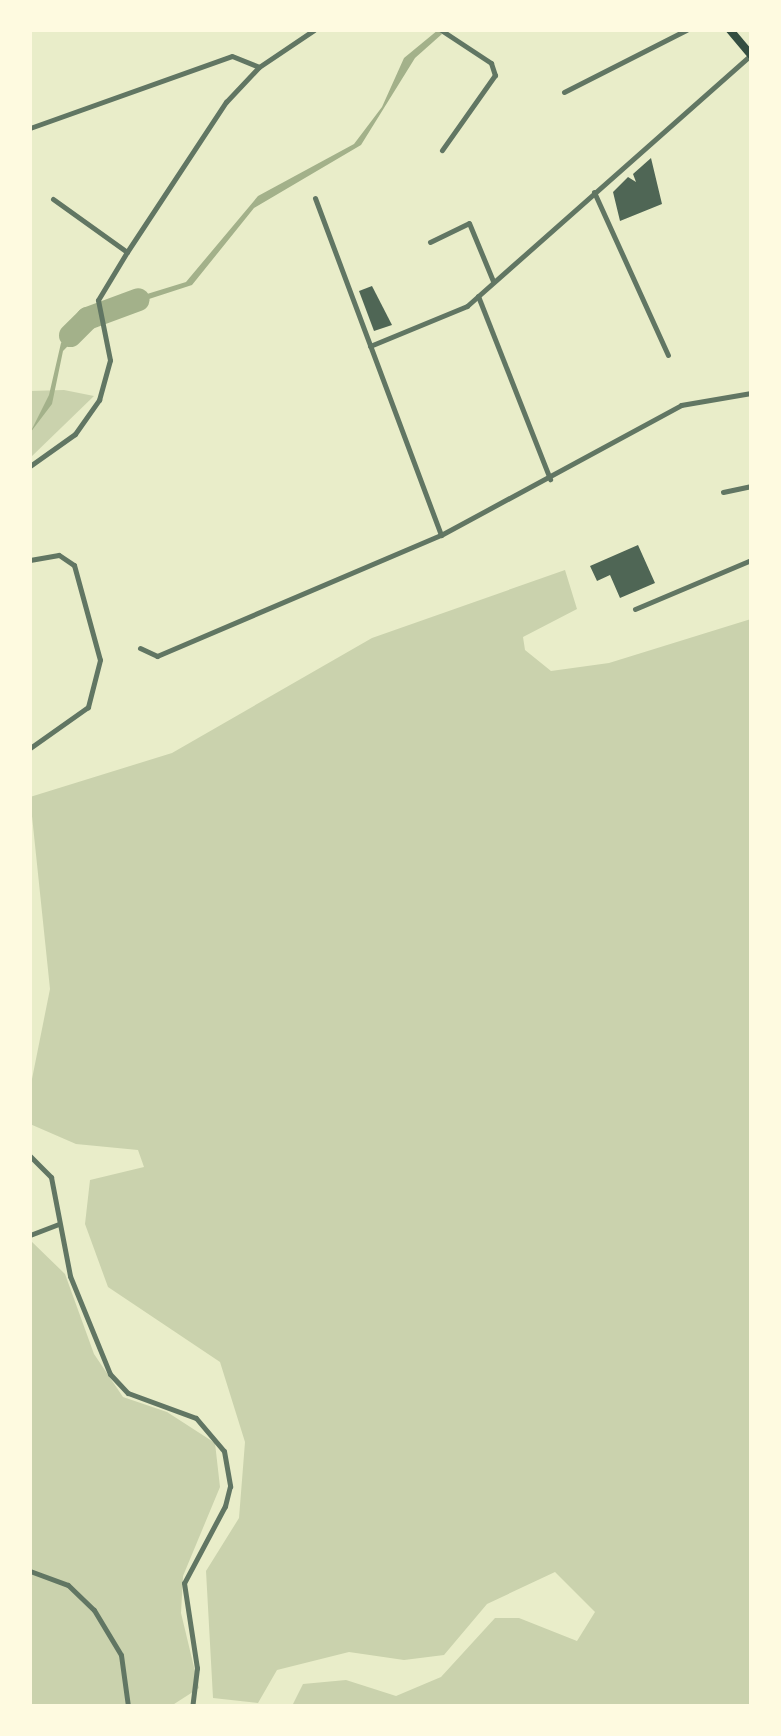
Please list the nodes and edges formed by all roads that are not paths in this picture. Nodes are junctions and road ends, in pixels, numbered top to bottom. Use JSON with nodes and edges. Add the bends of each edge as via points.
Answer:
{"nodes":[{"id":1,"x":314,"y":30,"type":"edge"},
{"id":2,"x":442,"y":30,"type":"edge"},
{"id":3,"x":685,"y":30,"type":"edge"},
{"id":4,"x":730,"y":30,"type":"edge"},
{"id":5,"x":751,"y":55,"type":"edge"},
{"id":6,"x":259,"y":67,"type":"junction"},
{"id":7,"x":564,"y":92,"type":"dead end"},
{"id":8,"x":30,"y":128,"type":"edge"},
{"id":9,"x":442,"y":150,"type":"dead end"},
{"id":10,"x":594,"y":192,"type":"junction"},
{"id":11,"x":315,"y":198,"type":"dead end"},
{"id":12,"x":53,"y":199,"type":"dead end"},
{"id":13,"x":430,"y":242,"type":"dead end"},
{"id":14,"x":127,"y":252,"type":"junction"},
{"id":15,"x":494,"y":281,"type":"junction"},
{"id":16,"x":478,"y":296,"type":"junction"},
{"id":17,"x":370,"y":346,"type":"junction"},
{"id":18,"x":668,"y":355,"type":"dead end"},
{"id":19,"x":751,"y":393,"type":"edge"},
{"id":20,"x":30,"y":466,"type":"edge"},
{"id":21,"x":550,"y":479,"type":"junction"},
{"id":22,"x":751,"y":486,"type":"edge"},
{"id":23,"x":723,"y":492,"type":"dead end"},
{"id":24,"x":441,"y":535,"type":"junction"},
{"id":25,"x":30,"y":560,"type":"edge"},
{"id":26,"x":751,"y":560,"type":"edge"},
{"id":27,"x":635,"y":609,"type":"dead end"},
{"id":28,"x":141,"y":648,"type":"dead end"},
{"id":29,"x":30,"y":748,"type":"edge"},
{"id":30,"x":30,"y":1156,"type":"edge"},
{"id":31,"x":58,"y":1224,"type":"junction"},
{"id":32,"x":30,"y":1235,"type":"edge"},
{"id":33,"x":30,"y":1571,"type":"edge"},
{"id":34,"x":128,"y":1706,"type":"edge"},
{"id":35,"x":192,"y":1706,"type":"edge"}],
"edges":[{"from":1,"to":6,"type":"street"},
{"from":2,"to":9,"type":"street","via":[[491,63],[495,75]]},
{"from":3,"to":7,"type":"street"},
{"from":4,"to":5,"type":"main road"},
{"from":5,"to":10,"type":"street"},
{"from":6,"to":8,"type":"street","via":[[232,56]]},
{"from":6,"to":14,"type":"street","via":[[226,102]]},
{"from":10,"to":15,"type":"street"},
{"from":10,"to":18,"type":"street"},
{"from":11,"to":17,"type":"street"},
{"from":12,"to":14,"type":"street"},
{"from":13,"to":15,"type":"street","via":[[469,223]]},
{"from":14,"to":20,"type":"street","via":[[98,300],[110,360],[99,400],[75,434]]},
{"from":15,"to":16,"type":"street"},
{"from":16,"to":17,"type":"street","via":[[444,321]]},
{"from":16,"to":21,"type":"street"},
{"from":17,"to":24,"type":"street"},
{"from":19,"to":21,"type":"street","via":[[681,405]]},
{"from":21,"to":24,"type":"street"},
{"from":22,"to":23,"type":"street"},
{"from":24,"to":28,"type":"street","via":[[157,656]]},
{"from":25,"to":29,"type":"street","via":[[59,555],[74,565],[100,660],[88,707]]},
{"from":26,"to":27,"type":"street"},
{"from":30,"to":31,"type":"street","via":[[51,1177]]},
{"from":31,"to":32,"type":"street"},
{"from":31,"to":35,"type":"street","via":[[83,1315],[110,1374],[128,1393],[195,1418],[220,1442],[228,1467],[225,1506],[184,1583],[197,1668]]},
{"from":33,"to":34,"type":"street","via":[[68,1585],[94,1610],[121,1655]]}]}
